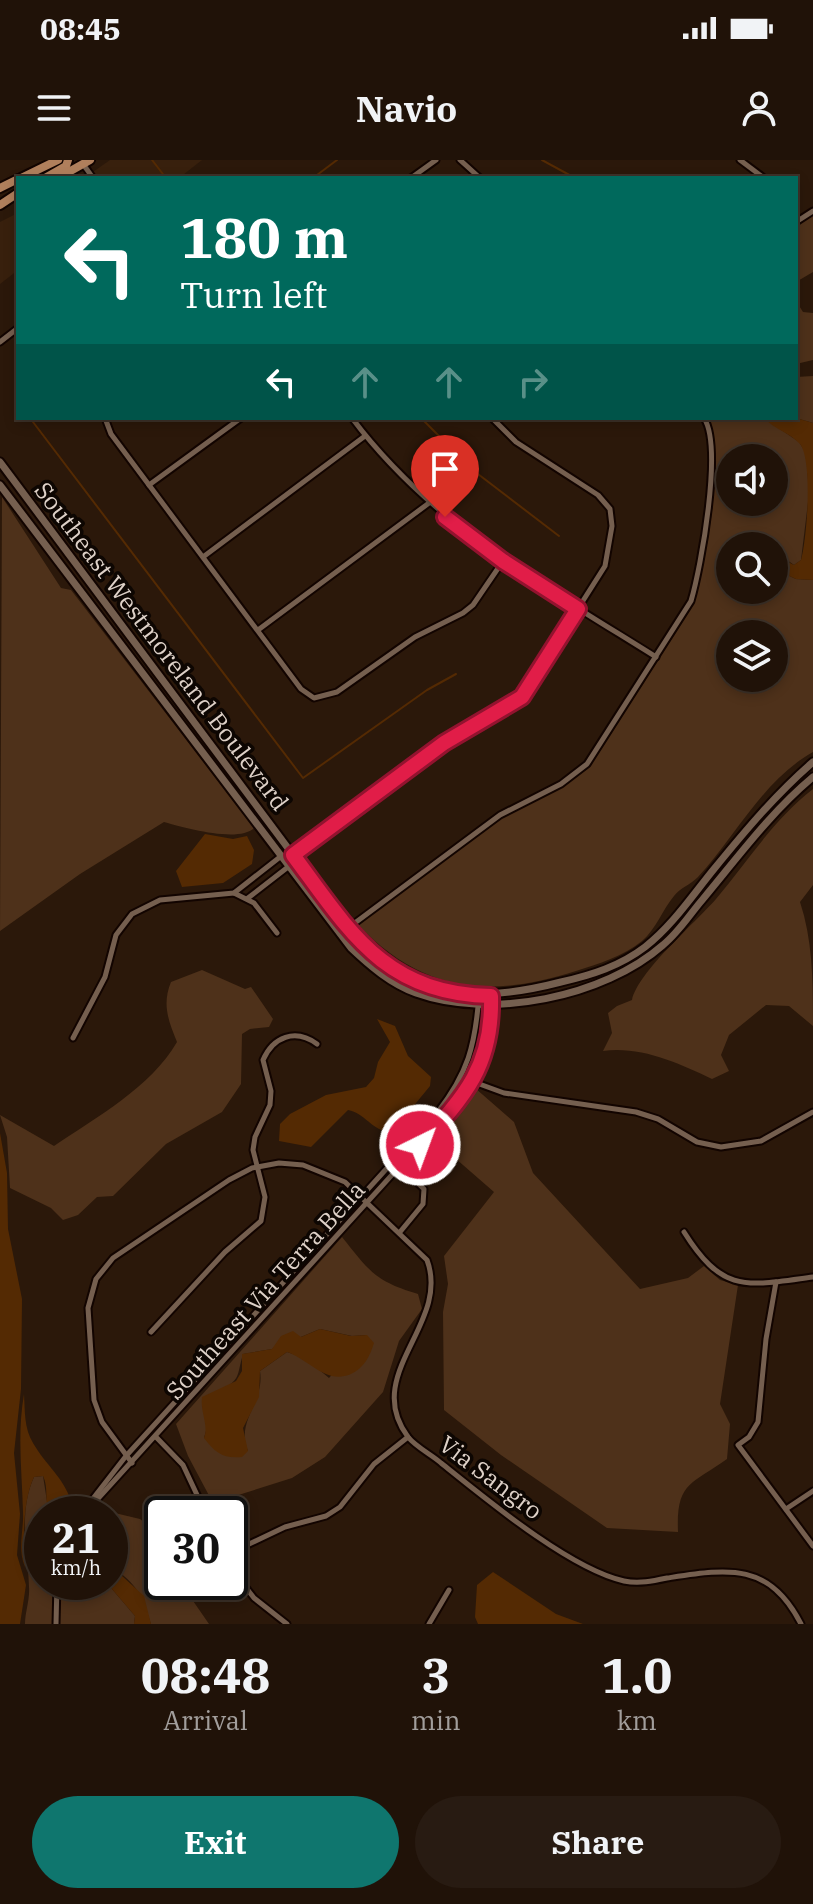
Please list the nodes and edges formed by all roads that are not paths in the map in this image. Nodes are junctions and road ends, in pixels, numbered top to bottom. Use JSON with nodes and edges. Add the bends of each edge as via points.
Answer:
{"nodes":[{"id":1,"x":58,"y":160,"type":"edge"},
{"id":2,"x":68,"y":160,"type":"edge"},
{"id":3,"x":436,"y":160,"type":"edge"},
{"id":4,"x":460,"y":160,"type":"edge"},
{"id":5,"x":740,"y":160,"type":"edge"},
{"id":6,"x":86,"y":161,"type":"edge"},
{"id":7,"x":26,"y":176,"type":"edge"},
{"id":8,"x":48,"y":176,"type":"edge"},
{"id":9,"x":61,"y":176,"type":"edge"},
{"id":10,"x":414,"y":176,"type":"edge"},
{"id":11,"x":478,"y":176,"type":"edge"},
{"id":12,"x":761,"y":176,"type":"edge"},
{"id":13,"x":16,"y":330,"type":"edge"},
{"id":14,"x":0,"y":342,"type":"edge"},
{"id":15,"x":106,"y":420,"type":"edge"},
{"id":16,"x":238,"y":420,"type":"edge"},
{"id":17,"x":353,"y":420,"type":"edge"},
{"id":18,"x":494,"y":420,"type":"edge"},
{"id":19,"x":705,"y":420,"type":"edge"},
{"id":20,"x":365,"y":436,"type":"junction"},
{"id":21,"x":0,"y":462,"type":"edge"},
{"id":22,"x":0,"y":485,"type":"edge"},
{"id":23,"x":149,"y":485,"type":"junction"},
{"id":24,"x":429,"y":503,"type":"junction"},
{"id":25,"x":203,"y":557,"type":"junction"},
{"id":26,"x":503,"y":561,"type":"junction"},
{"id":27,"x":578,"y":609,"type":"junction"},
{"id":28,"x":258,"y":630,"type":"junction"},
{"id":29,"x":656,"y":657,"type":"junction"},
{"id":30,"x":813,"y":762,"type":"edge"},
{"id":31,"x":813,"y":777,"type":"edge"},
{"id":32,"x":293,"y":855,"type":"junction"},
{"id":33,"x":284,"y":862,"type":"junction"},
{"id":34,"x":234,"y":893,"type":"junction"},
{"id":35,"x":248,"y":898,"type":"junction"},
{"id":36,"x":344,"y":931,"type":"junction"},
{"id":37,"x":277,"y":933,"type":"dead end"},
{"id":38,"x":479,"y":996,"type":"junction"},
{"id":39,"x":492,"y":1000,"type":"junction"},
{"id":40,"x":479,"y":1005,"type":"junction"},
{"id":41,"x":73,"y":1038,"type":"dead end"},
{"id":42,"x":317,"y":1044,"type":"dead end"},
{"id":43,"x":463,"y":1078,"type":"junction"},
{"id":44,"x":474,"y":1082,"type":"junction"},
{"id":45,"x":813,"y":1112,"type":"edge"},
{"id":46,"x":393,"y":1160,"type":"junction"},
{"id":47,"x":257,"y":1167,"type":"junction"},
{"id":48,"x":401,"y":1167,"type":"junction"},
{"id":49,"x":360,"y":1196,"type":"junction"},
{"id":50,"x":367,"y":1202,"type":"junction"},
{"id":51,"x":400,"y":1232,"type":"junction"},
{"id":52,"x":684,"y":1232,"type":"dead end"},
{"id":53,"x":813,"y":1277,"type":"edge"},
{"id":54,"x":776,"y":1282,"type":"junction"},
{"id":55,"x":151,"y":1332,"type":"dead end"},
{"id":56,"x":156,"y":1437,"type":"junction"},
{"id":57,"x":408,"y":1437,"type":"junction"},
{"id":58,"x":126,"y":1456,"type":"junction"},
{"id":59,"x":132,"y":1463,"type":"junction"},
{"id":60,"x":813,"y":1491,"type":"edge"},
{"id":61,"x":96,"y":1496,"type":"edge"},
{"id":62,"x":100,"y":1496,"type":"edge"},
{"id":63,"x":198,"y":1496,"type":"edge"},
{"id":64,"x":786,"y":1509,"type":"junction"},
{"id":65,"x":248,"y":1544,"type":"edge"},
{"id":66,"x":813,"y":1546,"type":"edge"},
{"id":67,"x":248,"y":1590,"type":"edge"},
{"id":68,"x":449,"y":1590,"type":"dead end"},
{"id":69,"x":57,"y":1600,"type":"edge"},
{"id":70,"x":56,"y":1624,"type":"edge"},
{"id":71,"x":287,"y":1624,"type":"edge"},
{"id":72,"x":429,"y":1624,"type":"edge"},
{"id":73,"x":801,"y":1624,"type":"edge"}],
"edges":[{"from":1,"to":7,"type":"main road"},
{"from":2,"to":8,"type":"main road"},
{"from":3,"to":10,"type":"street"},
{"from":4,"to":11,"type":"street"},
{"from":5,"to":12,"type":"street"},
{"from":6,"to":9,"type":"main road"},
{"from":13,"to":14,"type":"street"},
{"from":15,"to":23,"type":"street"},
{"from":16,"to":23,"type":"street"},
{"from":17,"to":20,"type":"street"},
{"from":18,"to":27,"type":"street","via":[[516,442],[598,495],[610,509],[605,566]]},
{"from":19,"to":29,"type":"street","via":[[714,448],[698,576],[691,601]]},
{"from":20,"to":24,"type":"street"},
{"from":20,"to":25,"type":"street"},
{"from":21,"to":32,"type":"street","name":"Southeast Westmoreland Boulevard"},
{"from":22,"to":33,"type":"street","name":"Southeast Westmoreland Boulevard"},
{"from":23,"to":25,"type":"street"},
{"from":24,"to":26,"type":"street"},
{"from":24,"to":28,"type":"street"},
{"from":25,"to":28,"type":"street"},
{"from":26,"to":27,"type":"street"},
{"from":26,"to":28,"type":"street","via":[[463,613],[415,637],[337,692],[314,698],[301,689]]},
{"from":27,"to":29,"type":"street"},
{"from":27,"to":32,"type":"street","via":[[522,697],[444,743]]},
{"from":29,"to":36,"type":"street","via":[[576,775],[500,815]]},
{"from":30,"to":39,"type":"street","name":"Southeast Westmoreland Boulevard","via":[[750,824],[645,947],[604,970]]},
{"from":31,"to":39,"type":"street","name":"Southeast Westmoreland Boulevard","via":[[650,956],[592,986]]},
{"from":32,"to":33,"type":"street"},
{"from":32,"to":36,"type":"street","name":"Southeast Westmoreland Boulevard"},
{"from":33,"to":34,"type":"street"},
{"from":33,"to":35,"type":"street"},
{"from":33,"to":36,"type":"street","name":"Southeast Westmoreland Boulevard"},
{"from":34,"to":35,"type":"street"},
{"from":34,"to":41,"type":"street","via":[[160,900],[132,914],[116,935],[105,977]]},
{"from":35,"to":37,"type":"street"},
{"from":36,"to":38,"type":"street","name":"Southeast Westmoreland Boulevard","via":[[412,981]]},
{"from":36,"to":40,"type":"street","name":"Southeast Westmoreland Boulevard","via":[[363,959],[399,985]]},
{"from":38,"to":39,"type":"street","name":"Southeast Westmoreland Boulevard"},
{"from":38,"to":40,"type":"street","name":"Southeast Via Terra Bella"},
{"from":39,"to":40,"type":"street","name":"Southeast Westmoreland Boulevard"},
{"from":39,"to":44,"type":"street","name":"Southeast Via Terra Bella","via":[[488,1043]]},
{"from":40,"to":43,"type":"street","name":"Southeast Via Terra Bella"},
{"from":42,"to":47,"type":"street","via":[[291,1036],[272,1043],[263,1060],[271,1091],[255,1137]]},
{"from":43,"to":44,"type":"street"},
{"from":43,"to":46,"type":"street","name":"Southeast Via Terra Bella"},
{"from":44,"to":45,"type":"street","via":[[504,1093],[636,1112],[697,1142],[721,1147],[761,1141]]},
{"from":44,"to":48,"type":"street","name":"Southeast Via Terra Bella"},
{"from":46,"to":48,"type":"street"},
{"from":46,"to":49,"type":"street","name":"Southeast Via Terra Bella"},
{"from":47,"to":49,"type":"street","name":"Via Sangro","via":[[303,1165],[345,1182]]},
{"from":47,"to":55,"type":"street","via":[[265,1197],[261,1221]]},
{"from":47,"to":58,"type":"street","via":[[113,1258],[96,1279],[88,1308],[94,1400]]},
{"from":48,"to":50,"type":"street","name":"Southeast Via Terra Bella"},
{"from":48,"to":51,"type":"street","via":[[424,1189],[425,1198]]},
{"from":49,"to":50,"type":"street","name":"Via Sangro"},
{"from":49,"to":58,"type":"street","name":"Southeast Via Terra Bella"},
{"from":50,"to":51,"type":"street","name":"Via Sangro"},
{"from":50,"to":56,"type":"street","name":"Southeast Via Terra Bella"},
{"from":51,"to":57,"type":"street","name":"Via Sangro","via":[[427,1260],[433,1275],[428,1313],[401,1362],[396,1383]]},
{"from":52,"to":54,"type":"street","via":[[721,1277]]},
{"from":53,"to":54,"type":"street"},
{"from":54,"to":64,"type":"street","via":[[758,1422],[738,1445]]},
{"from":56,"to":59,"type":"street","name":"Southeast Via Terra Bella"},
{"from":56,"to":63,"type":"street","via":[[183,1465]]},
{"from":57,"to":65,"type":"street","via":[[374,1464],[340,1507]]},
{"from":57,"to":73,"type":"street","name":"Via Sangro","via":[[507,1515],[607,1576],[640,1583],[738,1571],[778,1590]]},
{"from":58,"to":59,"type":"street"},
{"from":58,"to":61,"type":"street","name":"Southeast Via Terra Bella"},
{"from":59,"to":62,"type":"street","name":"Southeast Via Terra Bella"},
{"from":60,"to":64,"type":"street"},
{"from":64,"to":66,"type":"street"},
{"from":67,"to":71,"type":"street"},
{"from":68,"to":72,"type":"street"},
{"from":69,"to":70,"type":"street"}]}
